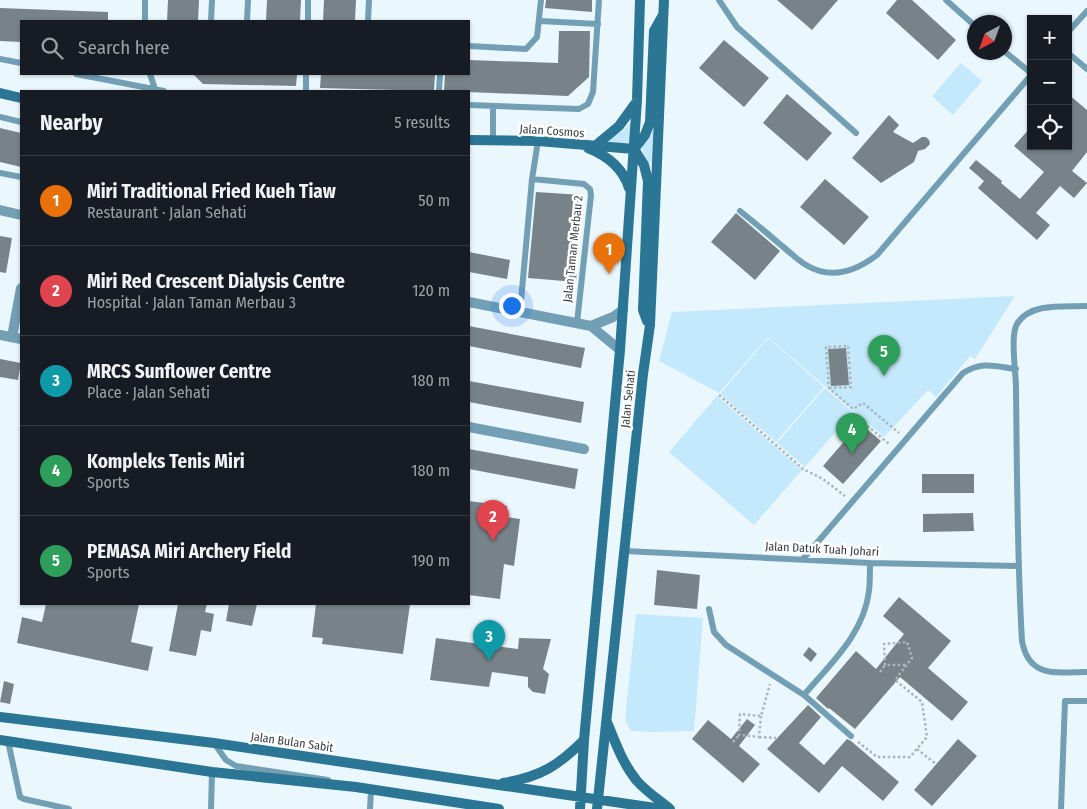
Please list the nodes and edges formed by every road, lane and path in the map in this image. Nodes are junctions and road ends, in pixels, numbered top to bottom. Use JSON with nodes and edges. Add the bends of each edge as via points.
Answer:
{"nodes":[{"id":1,"x":146,"y":0,"type":"edge"},
{"id":2,"x":212,"y":0,"type":"edge"},
{"id":3,"x":248,"y":0,"type":"edge"},
{"id":4,"x":308,"y":0,"type":"edge"},
{"id":5,"x":369,"y":0,"type":"edge"},
{"id":6,"x":541,"y":0,"type":"edge"},
{"id":7,"x":599,"y":0,"type":"edge"},
{"id":8,"x":640,"y":0,"type":"edge"},
{"id":9,"x":664,"y":0,"type":"edge"},
{"id":10,"x":720,"y":0,"type":"edge"},
{"id":11,"x":946,"y":0,"type":"edge"},
{"id":12,"x":1087,"y":11,"type":"edge"},
{"id":13,"x":663,"y":14,"type":"junction"},
{"id":14,"x":967,"y":19,"type":"edge"},
{"id":15,"x":145,"y":20,"type":"edge"},
{"id":16,"x":212,"y":20,"type":"edge"},
{"id":17,"x":246,"y":20,"type":"edge"},
{"id":18,"x":308,"y":20,"type":"edge"},
{"id":19,"x":368,"y":20,"type":"edge"},
{"id":20,"x":540,"y":21,"type":"junction"},
{"id":21,"x":598,"y":24,"type":"junction"},
{"id":22,"x":1072,"y":28,"type":"edge"},
{"id":23,"x":470,"y":46,"type":"edge"},
{"id":24,"x":1072,"y":56,"type":"edge"},
{"id":25,"x":1012,"y":58,"type":"edge"},
{"id":26,"x":0,"y":59,"type":"edge"},
{"id":27,"x":20,"y":63,"type":"edge"},
{"id":28,"x":1087,"y":69,"type":"edge"},
{"id":29,"x":1027,"y":71,"type":"edge"},
{"id":30,"x":81,"y":75,"type":"edge"},
{"id":31,"x":150,"y":75,"type":"edge"},
{"id":32,"x":306,"y":75,"type":"edge"},
{"id":33,"x":440,"y":75,"type":"edge"},
{"id":34,"x":1027,"y":79,"type":"edge"},
{"id":35,"x":155,"y":89,"type":"junction"},
{"id":36,"x":160,"y":90,"type":"edge"},
{"id":37,"x":306,"y":90,"type":"edge"},
{"id":38,"x":439,"y":90,"type":"edge"},
{"id":39,"x":0,"y":95,"type":"edge"},
{"id":40,"x":20,"y":98,"type":"edge"},
{"id":41,"x":637,"y":100,"type":"junction"},
{"id":42,"x":470,"y":105,"type":"edge"},
{"id":43,"x":494,"y":106,"type":"junction"},
{"id":44,"x":0,"y":117,"type":"edge"},
{"id":45,"x":20,"y":122,"type":"edge"},
{"id":46,"x":856,"y":134,"type":"dead end"},
{"id":47,"x":470,"y":140,"type":"edge"},
{"id":48,"x":493,"y":140,"type":"junction"},
{"id":49,"x":538,"y":141,"type":"junction"},
{"id":50,"x":577,"y":145,"type":"junction"},
{"id":51,"x":595,"y":146,"type":"junction"},
{"id":52,"x":634,"y":149,"type":"junction"},
{"id":53,"x":0,"y":173,"type":"edge"},
{"id":54,"x":20,"y":177,"type":"edge"},
{"id":55,"x":532,"y":179,"type":"junction"},
{"id":56,"x":631,"y":194,"type":"junction"},
{"id":57,"x":0,"y":210,"type":"edge"},
{"id":58,"x":740,"y":211,"type":"dead end"},
{"id":59,"x":20,"y":215,"type":"edge"},
{"id":60,"x":20,"y":298,"type":"edge"},
{"id":61,"x":470,"y":302,"type":"edge"},
{"id":62,"x":1087,"y":306,"type":"edge"},
{"id":63,"x":623,"y":310,"type":"junction"},
{"id":64,"x":520,"y":312,"type":"junction"},
{"id":65,"x":577,"y":323,"type":"junction"},
{"id":66,"x":650,"y":325,"type":"junction"},
{"id":67,"x":592,"y":326,"type":"junction"},
{"id":68,"x":0,"y":335,"type":"edge"},
{"id":69,"x":16,"y":338,"type":"edge"},
{"id":70,"x":620,"y":350,"type":"junction"},
{"id":71,"x":1016,"y":369,"type":"junction"},
{"id":72,"x":829,"y":388,"type":"junction"},
{"id":73,"x":719,"y":395,"type":"dead end"},
{"id":74,"x":852,"y":413,"type":"dead end"},
{"id":75,"x":470,"y":427,"type":"edge"},
{"id":76,"x":906,"y":439,"type":"junction"},
{"id":77,"x":584,"y":449,"type":"dead end"},
{"id":78,"x":896,"y":450,"type":"junction"},
{"id":79,"x":852,"y":502,"type":"junction"},
{"id":80,"x":625,"y":551,"type":"junction"},
{"id":81,"x":803,"y":559,"type":"junction"},
{"id":82,"x":870,"y":563,"type":"junction"},
{"id":83,"x":1017,"y":566,"type":"junction"},
{"id":84,"x":709,"y":609,"type":"dead end"},
{"id":85,"x":910,"y":639,"type":"dead end"},
{"id":86,"x":907,"y":642,"type":"junction"},
{"id":87,"x":885,"y":665,"type":"junction"},
{"id":88,"x":906,"y":665,"type":"junction"},
{"id":89,"x":880,"y":672,"type":"dead end"},
{"id":90,"x":1087,"y":672,"type":"edge"},
{"id":91,"x":773,"y":675,"type":"junction"},
{"id":92,"x":804,"y":695,"type":"junction"},
{"id":93,"x":926,"y":699,"type":"dead end"},
{"id":94,"x":1087,"y":701,"type":"edge"},
{"id":95,"x":922,"y":702,"type":"junction"},
{"id":96,"x":760,"y":716,"type":"junction"},
{"id":97,"x":0,"y":717,"type":"edge"},
{"id":98,"x":606,"y":721,"type":"junction"},
{"id":99,"x":739,"y":735,"type":"junction"},
{"id":100,"x":851,"y":736,"type":"joint"},
{"id":101,"x":759,"y":737,"type":"junction"},
{"id":102,"x":776,"y":738,"type":"dead end"},
{"id":103,"x":584,"y":740,"type":"junction"},
{"id":104,"x":4,"y":741,"type":"edge"},
{"id":105,"x":734,"y":742,"type":"dead end"},
{"id":106,"x":214,"y":743,"type":"junction"},
{"id":107,"x":917,"y":748,"type":"junction"},
{"id":108,"x":936,"y":764,"type":"dead end"},
{"id":109,"x":212,"y":772,"type":"junction"},
{"id":110,"x":492,"y":785,"type":"junction"},
{"id":111,"x":356,"y":787,"type":"junction"},
{"id":112,"x":371,"y":790,"type":"junction"},
{"id":113,"x":580,"y":797,"type":"junction"},
{"id":114,"x":597,"y":804,"type":"edge"},
{"id":115,"x":60,"y":808,"type":"edge"},
{"id":116,"x":69,"y":809,"type":"edge"},
{"id":117,"x":211,"y":809,"type":"edge"},
{"id":118,"x":370,"y":809,"type":"edge"},
{"id":119,"x":496,"y":809,"type":"edge"},
{"id":120,"x":580,"y":809,"type":"edge"},
{"id":121,"x":662,"y":809,"type":"edge"},
{"id":122,"x":670,"y":809,"type":"edge"},
{"id":123,"x":1062,"y":809,"type":"edge"}],
"edges":[{"from":1,"to":15,"type":"lane"},
{"from":2,"to":16,"type":"lane"},
{"from":3,"to":17,"type":"lane"},
{"from":4,"to":18,"type":"lane"},
{"from":5,"to":19,"type":"lane"},
{"from":6,"to":20,"type":"lane"},
{"from":7,"to":21,"type":"lane"},
{"from":8,"to":41,"type":"main road","name":"Jalan Sehati"},
{"from":9,"to":13,"type":"main road","name":"Jalan Sehati"},
{"from":10,"to":46,"type":"lane","via":[[737,27]]},
{"from":11,"to":14,"type":"lane"},
{"from":12,"to":22,"type":"lane"},
{"from":13,"to":52,"type":"main road","via":[[654,31],[650,122]]},
{"from":13,"to":66,"type":"main road","name":"Jalan Sehati"},
{"from":20,"to":21,"type":"lane"},
{"from":20,"to":23,"type":"lane","via":[[537,37],[526,49]]},
{"from":21,"to":43,"type":"lane","via":[[593,92],[588,104],[579,109]]},
{"from":24,"to":28,"type":"lane"},
{"from":25,"to":29,"type":"lane"},
{"from":26,"to":27,"type":"lane"},
{"from":30,"to":35,"type":"lane"},
{"from":31,"to":35,"type":"lane"},
{"from":32,"to":37,"type":"lane"},
{"from":33,"to":38,"type":"lane"},
{"from":34,"to":58,"type":"lane","via":[[877,255],[853,270],[822,272],[805,265]]},
{"from":35,"to":36,"type":"lane"},
{"from":39,"to":40,"type":"main road"},
{"from":41,"to":51,"type":"main road","via":[[619,126]]},
{"from":41,"to":52,"type":"main road","name":"Jalan Sehati"},
{"from":42,"to":43,"type":"lane"},
{"from":43,"to":48,"type":"lane"},
{"from":44,"to":45,"type":"lane"},
{"from":47,"to":48,"type":"main road","name":"Jalan Cosmos"},
{"from":48,"to":49,"type":"main road","name":"Jalan Cosmos"},
{"from":49,"to":50,"type":"main road","name":"Jalan Cosmos"},
{"from":49,"to":55,"type":"lane"},
{"from":50,"to":51,"type":"main road","name":"Jalan Cosmos"},
{"from":50,"to":56,"type":"main road","via":[[604,155],[617,166]]},
{"from":51,"to":52,"type":"main road","name":"Jalan Cosmos"},
{"from":52,"to":56,"type":"main road","name":"Jalan Sehati"},
{"from":52,"to":66,"type":"main road","via":[[644,165],[648,182],[643,310]]},
{"from":53,"to":54,"type":"lane"},
{"from":55,"to":64,"type":"lane"},
{"from":55,"to":65,"type":"lane","name":"Jalan Taman Merbau 2","via":[[584,184],[590,189],[592,196]]},
{"from":56,"to":63,"type":"main road","name":"Jalan Sehati"},
{"from":57,"to":59,"type":"street"},
{"from":60,"to":69,"type":"street"},
{"from":61,"to":64,"type":"street"},
{"from":62,"to":71,"type":"lane","via":[[1039,309],[1023,316],[1014,328]]},
{"from":63,"to":67,"type":"street"},
{"from":63,"to":70,"type":"main road","name":"Jalan Sehati"},
{"from":64,"to":65,"type":"street"},
{"from":65,"to":67,"type":"street"},
{"from":66,"to":80,"type":"main road","name":"Jalan Sehati"},
{"from":67,"to":70,"type":"street"},
{"from":68,"to":69,"type":"street"},
{"from":70,"to":103,"type":"main road","name":"Jalan Sehati"},
{"from":71,"to":76,"type":"lane","via":[[981,365],[963,373]]},
{"from":71,"to":83,"type":"lane"},
{"from":72,"to":72,"type":"path","via":[[826,347],[848,346],[851,387]]},
{"from":72,"to":76,"type":"path","via":[[854,409],[863,403]]},
{"from":73,"to":79,"type":"path","via":[[803,468]]},
{"from":74,"to":78,"type":"path"},
{"from":75,"to":77,"type":"street"},
{"from":76,"to":78,"type":"lane"},
{"from":78,"to":79,"type":"lane"},
{"from":79,"to":81,"type":"lane"},
{"from":80,"to":81,"type":"lane","name":"Jalan Datuk Tuah Johari"},
{"from":80,"to":98,"type":"main road","name":"Jalan Sehati"},
{"from":81,"to":82,"type":"lane","name":"Jalan Datuk Tuah Johari"},
{"from":82,"to":83,"type":"lane","name":"Jalan Datuk Tuah Johari"},
{"from":82,"to":92,"type":"lane","via":[[869,592],[861,621],[849,643]]},
{"from":83,"to":90,"type":"lane","via":[[1022,641],[1029,661],[1037,669],[1049,672]]},
{"from":84,"to":91,"type":"lane","via":[[714,632],[726,644]]},
{"from":85,"to":86,"type":"path"},
{"from":86,"to":87,"type":"path","via":[[884,644]]},
{"from":86,"to":88,"type":"path","via":[[912,658]]},
{"from":87,"to":88,"type":"path"},
{"from":87,"to":89,"type":"path"},
{"from":88,"to":95,"type":"path","via":[[895,680]]},
{"from":91,"to":92,"type":"lane"},
{"from":91,"to":96,"type":"path"},
{"from":92,"to":100,"type":"lane"},
{"from":93,"to":95,"type":"path"},
{"from":94,"to":123,"type":"lane","via":[[1065,701]]},
{"from":95,"to":107,"type":"path","via":[[926,737]]},
{"from":96,"to":99,"type":"path","via":[[740,714]]},
{"from":96,"to":101,"type":"path"},
{"from":97,"to":106,"type":"main road","name":"Jalan Bulan Sabit"},
{"from":98,"to":114,"type":"main road","name":"Jalan Sehati"},
{"from":98,"to":122,"type":"main road","via":[[624,762],[637,781]]},
{"from":99,"to":101,"type":"path"},
{"from":99,"to":105,"type":"path"},
{"from":100,"to":107,"type":"path","via":[[877,757],[910,757]]},
{"from":101,"to":102,"type":"path"},
{"from":103,"to":110,"type":"main road","via":[[565,759],[542,772]]},
{"from":103,"to":113,"type":"main road","name":"Jalan Sehati"},
{"from":104,"to":109,"type":"main road"},
{"from":104,"to":115,"type":"lane","via":[[20,797]]},
{"from":106,"to":110,"type":"main road","name":"Jalan Bulan Sabit"},
{"from":106,"to":111,"type":"lane","via":[[226,760],[236,766],[325,779]]},
{"from":107,"to":108,"type":"path"},
{"from":109,"to":111,"type":"main road"},
{"from":109,"to":117,"type":"lane"},
{"from":110,"to":113,"type":"main road","name":"Jalan Bulan Sabit"},
{"from":111,"to":112,"type":"main road"},
{"from":112,"to":118,"type":"lane"},
{"from":112,"to":119,"type":"main road"},
{"from":113,"to":114,"type":"main road","name":"Jalan Bulan Sabit"},
{"from":113,"to":120,"type":"main road","name":"Jalan Sehati"},
{"from":114,"to":121,"type":"main road","name":"Jalan Bulan Sabit"},
{"from":115,"to":116,"type":"lane"}]}
